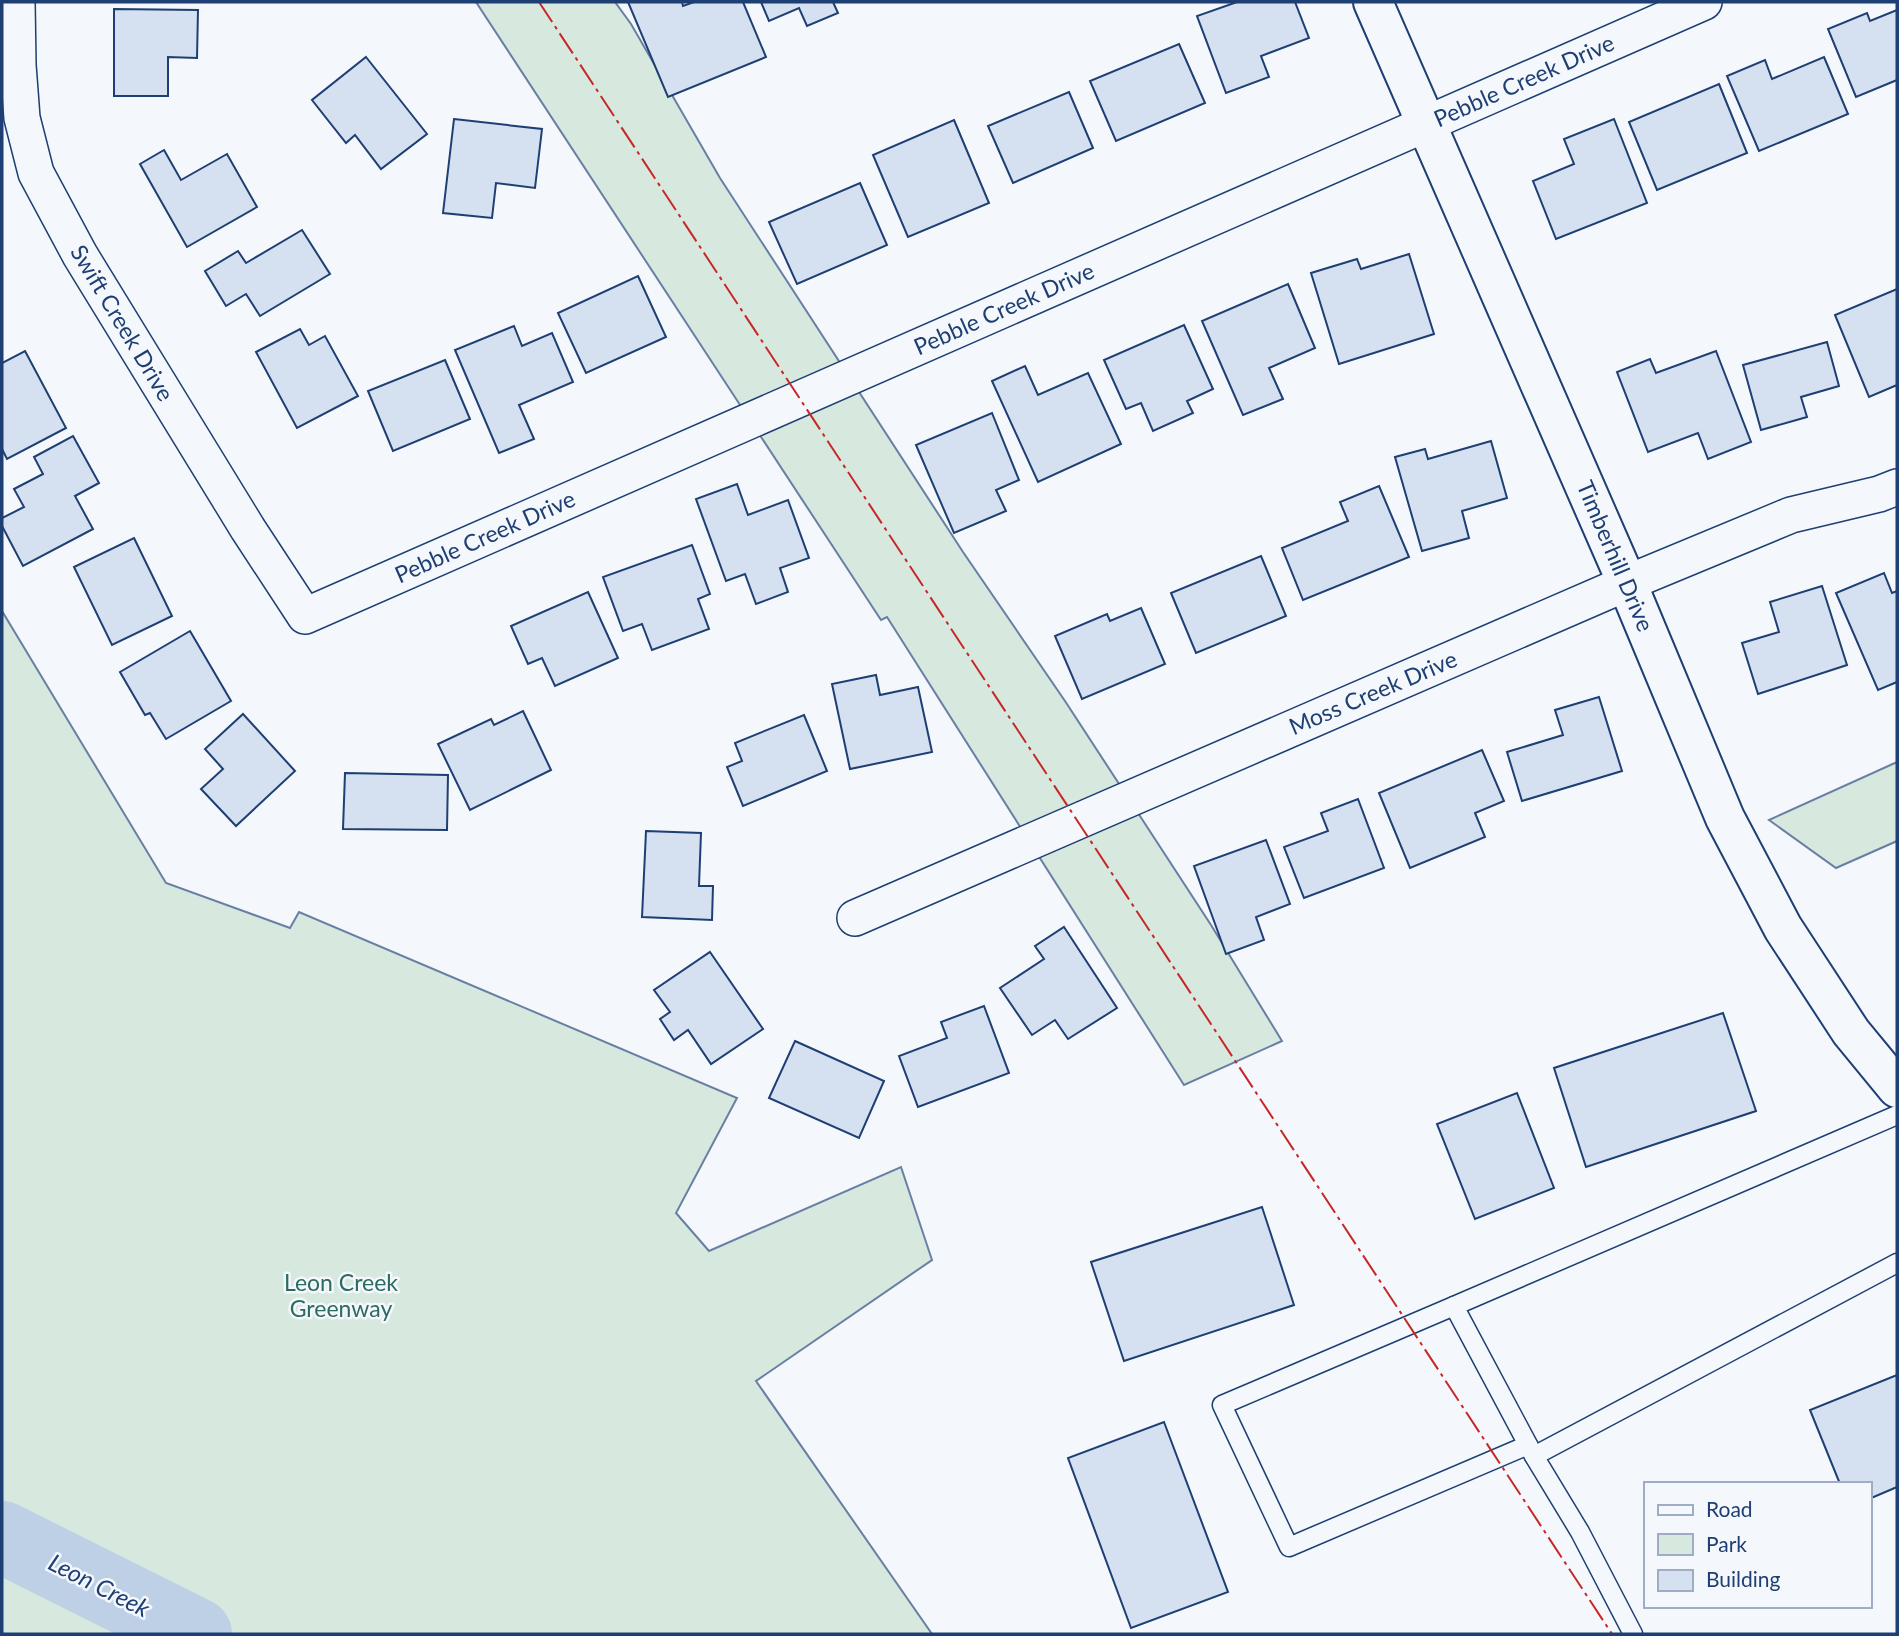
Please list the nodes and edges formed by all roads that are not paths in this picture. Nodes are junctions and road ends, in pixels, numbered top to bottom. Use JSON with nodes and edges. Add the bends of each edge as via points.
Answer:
{"nodes":[{"id":1,"x":17,"y":2,"type":"edge"},
{"id":2,"x":1373,"y":2,"type":"edge"},
{"id":3,"x":1704,"y":2,"type":"edge"},
{"id":4,"x":1428,"y":123,"type":"junction"},
{"id":5,"x":1897,"y":487,"type":"edge"},
{"id":6,"x":1627,"y":583,"type":"junction"},
{"id":7,"x":305,"y":616,"type":"joint"},
{"id":8,"x":855,"y":918,"type":"dead end"},
{"id":9,"x":1897,"y":1088,"type":"edge"},
{"id":10,"x":1897,"y":1115,"type":"edge"},
{"id":11,"x":1897,"y":1263,"type":"edge"},
{"id":12,"x":1454,"y":1306,"type":"junction"},
{"id":13,"x":1531,"y":1450,"type":"junction"},
{"id":14,"x":1633,"y":1634,"type":"edge"}],
"edges":[{"from":1,"to":7,"type":"street","name":"Swift Creek Drive","via":[[22,118],[36,173],[87,267]]},
{"from":2,"to":4,"type":"street","name":"Timberhill Drive"},
{"from":3,"to":4,"type":"street","name":"Pebble Creek Drive"},
{"from":4,"to":6,"type":"street","name":"Timberhill Drive"},
{"from":4,"to":7,"type":"street","name":"Pebble Creek Drive"},
{"from":5,"to":6,"type":"street","name":"Moss Creek Drive","via":[[1791,515]]},
{"from":6,"to":8,"type":"street","name":"Moss Creek Drive"},
{"from":6,"to":9,"type":"street","name":"Timberhill Drive","via":[[1725,818],[1783,928],[1851,1032]]},
{"from":10,"to":12,"type":"lane"},
{"from":11,"to":13,"type":"lane"},
{"from":12,"to":13,"type":"lane"},
{"from":12,"to":13,"type":"lane","via":[[1222,1405],[1289,1547]]},
{"from":13,"to":14,"type":"lane"}]}
